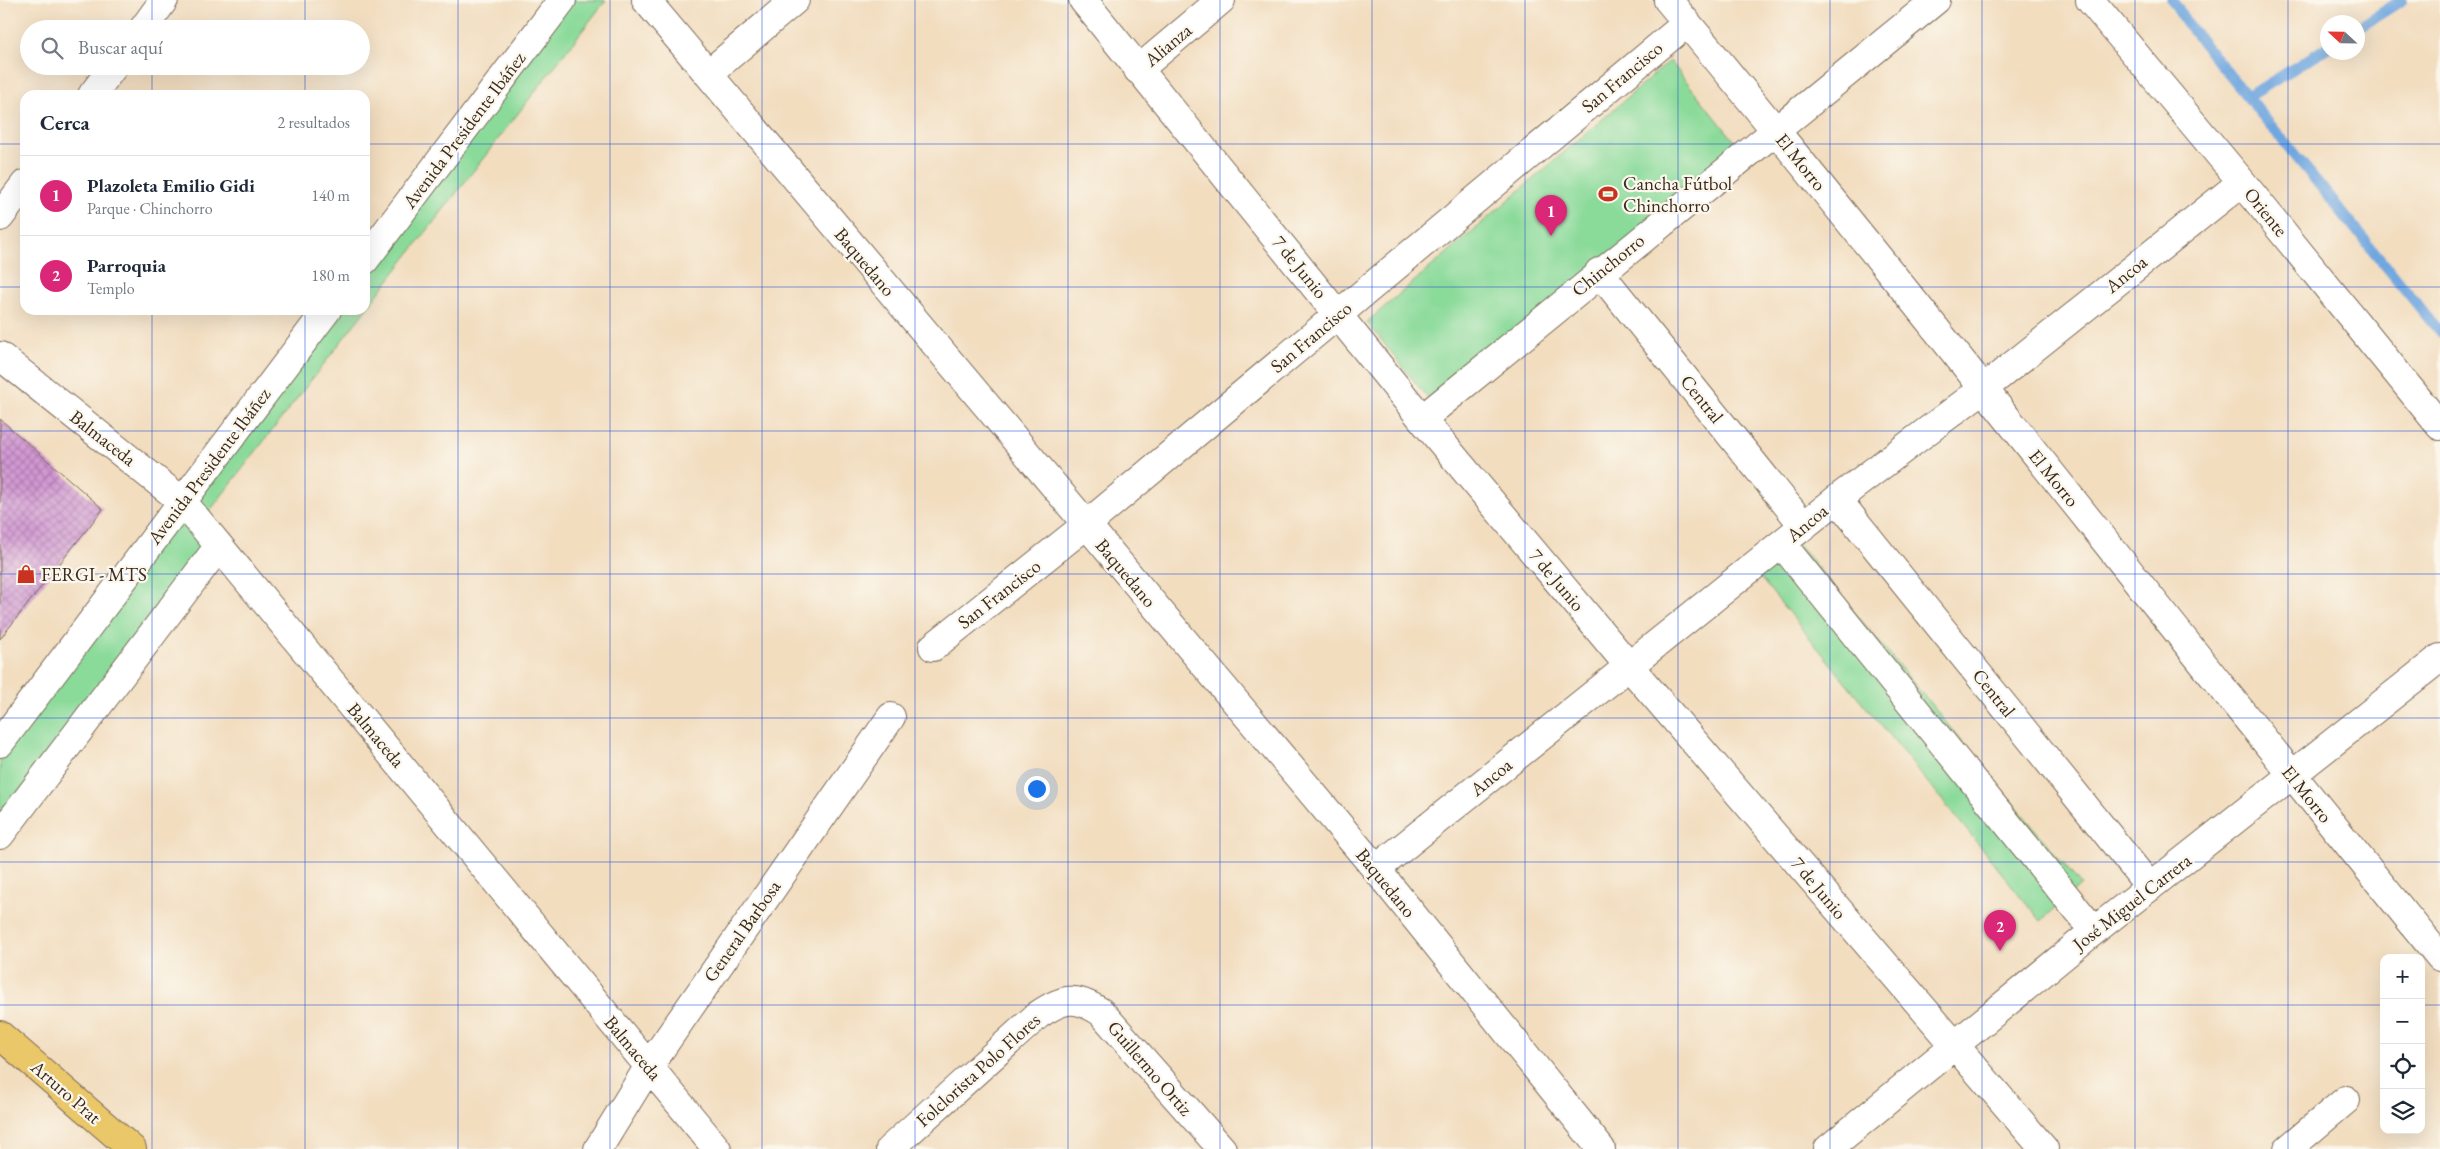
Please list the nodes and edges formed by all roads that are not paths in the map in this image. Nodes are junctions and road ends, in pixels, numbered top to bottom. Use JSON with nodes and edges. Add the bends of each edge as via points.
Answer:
{"nodes":[{"id":1,"x":164,"y":0,"type":"edge"},
{"id":2,"x":562,"y":0,"type":"edge"},
{"id":3,"x":646,"y":0,"type":"edge"},
{"id":4,"x":796,"y":0,"type":"edge"},
{"id":5,"x":1083,"y":0,"type":"edge"},
{"id":6,"x":1221,"y":0,"type":"edge"},
{"id":7,"x":1668,"y":0,"type":"edge"},
{"id":8,"x":1936,"y":0,"type":"edge"},
{"id":9,"x":2090,"y":0,"type":"edge"},
{"id":10,"x":150,"y":20,"type":"edge"},
{"id":11,"x":1687,"y":23,"type":"junction"},
{"id":12,"x":1138,"y":70,"type":"junction"},
{"id":13,"x":708,"y":74,"type":"junction"},
{"id":14,"x":107,"y":75,"type":"edge"},
{"id":15,"x":96,"y":90,"type":"edge"},
{"id":16,"x":1775,"y":130,"type":"junction"},
{"id":17,"x":2242,"y":182,"type":"junction"},
{"id":18,"x":20,"y":191,"type":"edge"},
{"id":19,"x":0,"y":217,"type":"edge"},
{"id":20,"x":370,"y":253,"type":"edge"},
{"id":21,"x":1600,"y":272,"type":"junction"},
{"id":22,"x":1338,"y":314,"type":"junction"},
{"id":23,"x":323,"y":315,"type":"edge"},
{"id":24,"x":0,"y":356,"type":"edge"},
{"id":25,"x":1983,"y":388,"type":"junction"},
{"id":26,"x":1422,"y":419,"type":"junction"},
{"id":27,"x":2440,"y":426,"type":"edge"},
{"id":28,"x":1837,"y":498,"type":"junction"},
{"id":29,"x":182,"y":501,"type":"junction"},
{"id":30,"x":1086,"y":525,"type":"junction"},
{"id":31,"x":1804,"y":526,"type":"junction"},
{"id":32,"x":1782,"y":544,"type":"junction"},
{"id":33,"x":219,"y":546,"type":"junction"},
{"id":34,"x":933,"y":647,"type":"dead end"},
{"id":35,"x":2440,"y":658,"type":"edge"},
{"id":36,"x":1629,"y":666,"type":"junction"},
{"id":37,"x":892,"y":716,"type":"dead end"},
{"id":38,"x":0,"y":743,"type":"edge"},
{"id":39,"x":2292,"y":776,"type":"junction"},
{"id":40,"x":0,"y":835,"type":"edge"},
{"id":41,"x":1376,"y":869,"type":"junction"},
{"id":42,"x":2150,"y":887,"type":"junction"},
{"id":43,"x":2094,"y":931,"type":"junction"},
{"id":44,"x":2440,"y":957,"type":"edge"},
{"id":45,"x":1070,"y":1000,"type":"joint"},
{"id":46,"x":0,"y":1034,"type":"edge"},
{"id":47,"x":1954,"y":1045,"type":"junction"},
{"id":48,"x":649,"y":1066,"type":"junction"},
{"id":49,"x":2346,"y":1100,"type":"dead end"},
{"id":50,"x":897,"y":1147,"type":"edge"},
{"id":51,"x":132,"y":1149,"type":"edge"},
{"id":52,"x":598,"y":1149,"type":"edge"},
{"id":53,"x":717,"y":1149,"type":"edge"},
{"id":54,"x":1222,"y":1149,"type":"edge"},
{"id":55,"x":1601,"y":1149,"type":"edge"},
{"id":56,"x":1828,"y":1149,"type":"edge"},
{"id":57,"x":2044,"y":1149,"type":"edge"},
{"id":58,"x":2288,"y":1149,"type":"edge"}],
"edges":[{"from":1,"to":10,"type":"street"},
{"from":2,"to":20,"type":"street","name":"Avenida Presidente Ibáñez"},
{"from":3,"to":13,"type":"street","name":"Baquedano"},
{"from":4,"to":13,"type":"street"},
{"from":5,"to":12,"type":"street","name":"7 de Junio"},
{"from":6,"to":12,"type":"street","name":"Alianza"},
{"from":7,"to":11,"type":"street","name":"El Morro"},
{"from":8,"to":16,"type":"street","name":"Chinchorro"},
{"from":9,"to":17,"type":"street","name":"Oriente"},
{"from":11,"to":16,"type":"street","name":"El Morro"},
{"from":11,"to":22,"type":"street","name":"San Francisco"},
{"from":12,"to":22,"type":"street","name":"7 de Junio"},
{"from":13,"to":30,"type":"street","name":"Baquedano"},
{"from":14,"to":15,"type":"street"},
{"from":16,"to":21,"type":"street","name":"Chinchorro"},
{"from":16,"to":25,"type":"street","name":"El Morro"},
{"from":17,"to":25,"type":"street","name":"Ancoa"},
{"from":17,"to":27,"type":"street","name":"Oriente"},
{"from":18,"to":19,"type":"street"},
{"from":21,"to":26,"type":"street","name":"Chinchorro"},
{"from":21,"to":31,"type":"street","name":"Central"},
{"from":22,"to":26,"type":"street","name":"7 de Junio"},
{"from":22,"to":30,"type":"street","name":"San Francisco"},
{"from":23,"to":29,"type":"street","name":"Avenida Presidente Ibáñez"},
{"from":24,"to":29,"type":"street","name":"Balmaceda"},
{"from":25,"to":28,"type":"street","name":"Ancoa"},
{"from":25,"to":39,"type":"street","name":"El Morro"},
{"from":26,"to":36,"type":"street","name":"7 de Junio"},
{"from":28,"to":31,"type":"street","name":"Ancoa"},
{"from":28,"to":42,"type":"street","name":"Central"},
{"from":29,"to":33,"type":"street","name":"Balmaceda"},
{"from":29,"to":38,"type":"street","name":"Avenida Presidente Ibáñez"},
{"from":30,"to":34,"type":"street","name":"San Francisco"},
{"from":30,"to":41,"type":"street","name":"Baquedano"},
{"from":31,"to":32,"type":"street","name":"Ancoa"},
{"from":32,"to":36,"type":"street","name":"Ancoa"},
{"from":32,"to":43,"type":"street"},
{"from":33,"to":40,"type":"street"},
{"from":33,"to":48,"type":"street","name":"Balmaceda"},
{"from":35,"to":39,"type":"street","name":"José Miguel Carrera"},
{"from":36,"to":41,"type":"street","name":"Ancoa"},
{"from":36,"to":47,"type":"street","name":"7 de Junio"},
{"from":37,"to":48,"type":"street","name":"General Barbosa"},
{"from":39,"to":42,"type":"street","name":"José Miguel Carrera"},
{"from":39,"to":44,"type":"street","name":"El Morro"},
{"from":41,"to":55,"type":"street","name":"Baquedano"},
{"from":42,"to":43,"type":"street","name":"José Miguel Carrera"},
{"from":43,"to":47,"type":"street","name":"José Miguel Carrera"},
{"from":45,"to":50,"type":"street","name":"Folclorista Polo Flores","via":[[1054,1004],[1038,1015]]},
{"from":45,"to":54,"type":"street","name":"Guillermo Ortiz","via":[[1087,1003],[1101,1012]]},
{"from":46,"to":51,"type":"main road","name":"Arturo Prat"},
{"from":47,"to":56,"type":"street","name":"José Miguel Carrera"},
{"from":47,"to":57,"type":"street","name":"7 de Junio"},
{"from":48,"to":52,"type":"street","name":"General Barbosa"},
{"from":48,"to":53,"type":"street","name":"Balmaceda"},
{"from":49,"to":58,"type":"street"}]}
